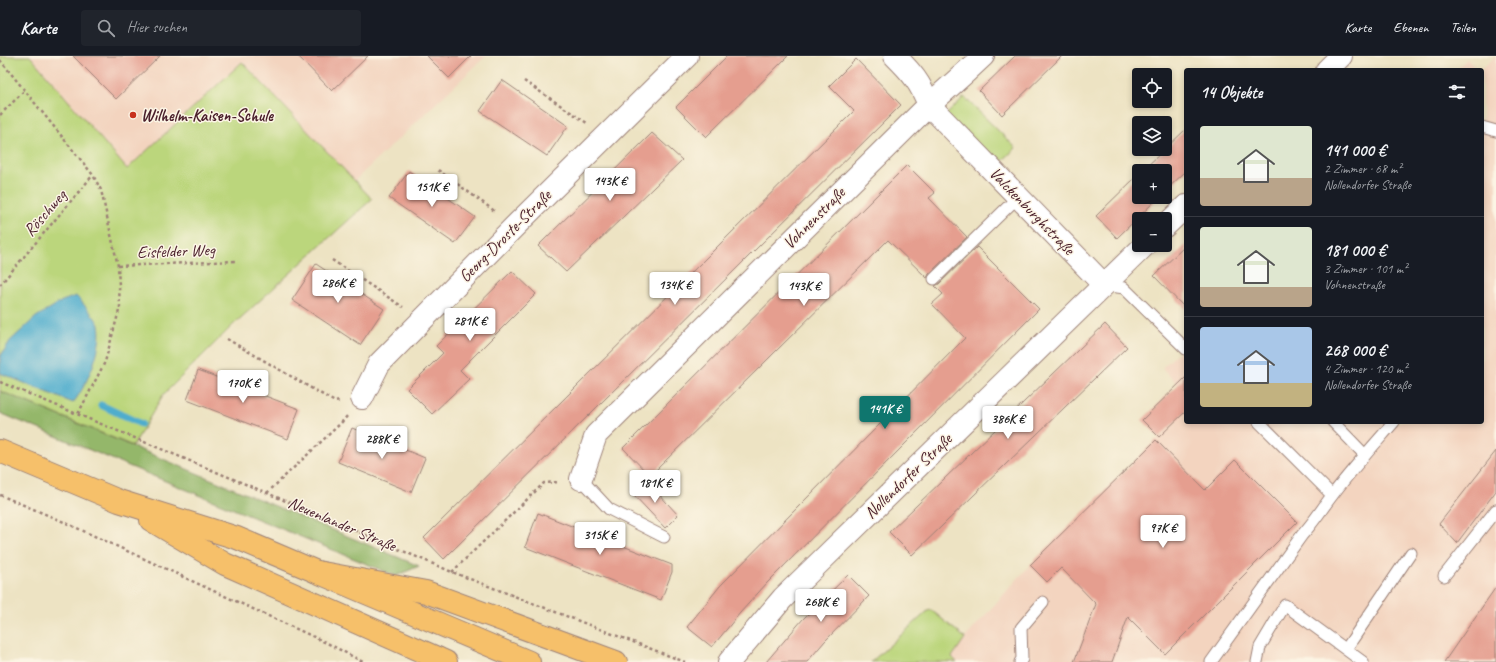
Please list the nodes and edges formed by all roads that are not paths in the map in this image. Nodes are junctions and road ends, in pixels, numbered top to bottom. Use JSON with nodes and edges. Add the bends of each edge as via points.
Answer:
{"nodes":[{"id":1,"x":687,"y":56,"type":"edge"},
{"id":2,"x":896,"y":56,"type":"edge"},
{"id":3,"x":983,"y":56,"type":"edge"},
{"id":4,"x":1341,"y":56,"type":"edge"},
{"id":5,"x":1329,"y":68,"type":"edge"},
{"id":6,"x":928,"y":105,"type":"junction"},
{"id":7,"x":1484,"y":127,"type":"edge"},
{"id":8,"x":1496,"y":131,"type":"edge"},
{"id":9,"x":1018,"y":197,"type":"junction"},
{"id":10,"x":1184,"y":208,"type":"edge"},
{"id":11,"x":1172,"y":219,"type":"edge"},
{"id":12,"x":1138,"y":252,"type":"edge"},
{"id":13,"x":934,"y":279,"type":"dead end"},
{"id":14,"x":1104,"y":285,"type":"junction"},
{"id":15,"x":1184,"y":347,"type":"edge"},
{"id":16,"x":362,"y":398,"type":"road end"},
{"id":17,"x":1261,"y":424,"type":"edge"},
{"id":18,"x":1335,"y":424,"type":"edge"},
{"id":19,"x":1392,"y":424,"type":"edge"},
{"id":20,"x":0,"y":451,"type":"edge"},
{"id":21,"x":1365,"y":455,"type":"junction"},
{"id":22,"x":581,"y":479,"type":"joint"},
{"id":23,"x":1332,"y":495,"type":"junction"},
{"id":24,"x":119,"y":501,"type":"junction"},
{"id":25,"x":1496,"y":510,"type":"edge"},
{"id":26,"x":664,"y":537,"type":"dead end"},
{"id":27,"x":1411,"y":553,"type":"dead end"},
{"id":28,"x":317,"y":572,"type":"junction"},
{"id":29,"x":1444,"y":576,"type":"dead end"},
{"id":30,"x":1043,"y":602,"type":"dead end"},
{"id":31,"x":1346,"y":649,"type":"junction"},
{"id":32,"x":442,"y":661,"type":"edge"},
{"id":33,"x":529,"y":662,"type":"edge"},
{"id":34,"x":616,"y":662,"type":"edge"},
{"id":35,"x":728,"y":662,"type":"edge"},
{"id":36,"x":1020,"y":662,"type":"edge"},
{"id":37,"x":1211,"y":662,"type":"edge"},
{"id":38,"x":1257,"y":662,"type":"edge"},
{"id":39,"x":1363,"y":662,"type":"edge"}],
"edges":[{"from":1,"to":16,"type":"street","name":"Georg-Droste-Straße","via":[[379,364]]},
{"from":2,"to":6,"type":"street","name":"Valckenburghstraße","via":[[922,88]]},
{"from":3,"to":6,"type":"street","name":"Vohnenstraße"},
{"from":4,"to":5,"type":"street"},
{"from":6,"to":9,"type":"street","name":"Valckenburghstraße"},
{"from":6,"to":22,"type":"street","name":"Vohnenstraße","via":[[596,435]]},
{"from":7,"to":8,"type":"lane"},
{"from":9,"to":13,"type":"lane"},
{"from":9,"to":14,"type":"street","name":"Valckenburghstraße"},
{"from":10,"to":11,"type":"street"},
{"from":12,"to":14,"type":"street","name":"Nollendorfer Straße"},
{"from":14,"to":15,"type":"lane","via":[[1124,288]]},
{"from":14,"to":35,"type":"street","name":"Nollendorfer Straße","via":[[783,598]]},
{"from":17,"to":23,"type":"lane"},
{"from":18,"to":21,"type":"lane"},
{"from":19,"to":21,"type":"lane"},
{"from":20,"to":24,"type":"main road"},
{"from":21,"to":23,"type":"lane"},
{"from":22,"to":26,"type":"lane","via":[[609,509]]},
{"from":23,"to":37,"type":"lane"},
{"from":24,"to":28,"type":"main road","via":[[237,538]]},
{"from":24,"to":32,"type":"main road","via":[[225,564]]},
{"from":25,"to":29,"type":"lane"},
{"from":27,"to":31,"type":"lane"},
{"from":28,"to":33,"type":"main road"},
{"from":28,"to":34,"type":"main road","via":[[426,592]]},
{"from":30,"to":36,"type":"lane","via":[[1021,628]]},
{"from":31,"to":38,"type":"lane","via":[[1285,606],[1260,647]]},
{"from":31,"to":39,"type":"lane"}]}
